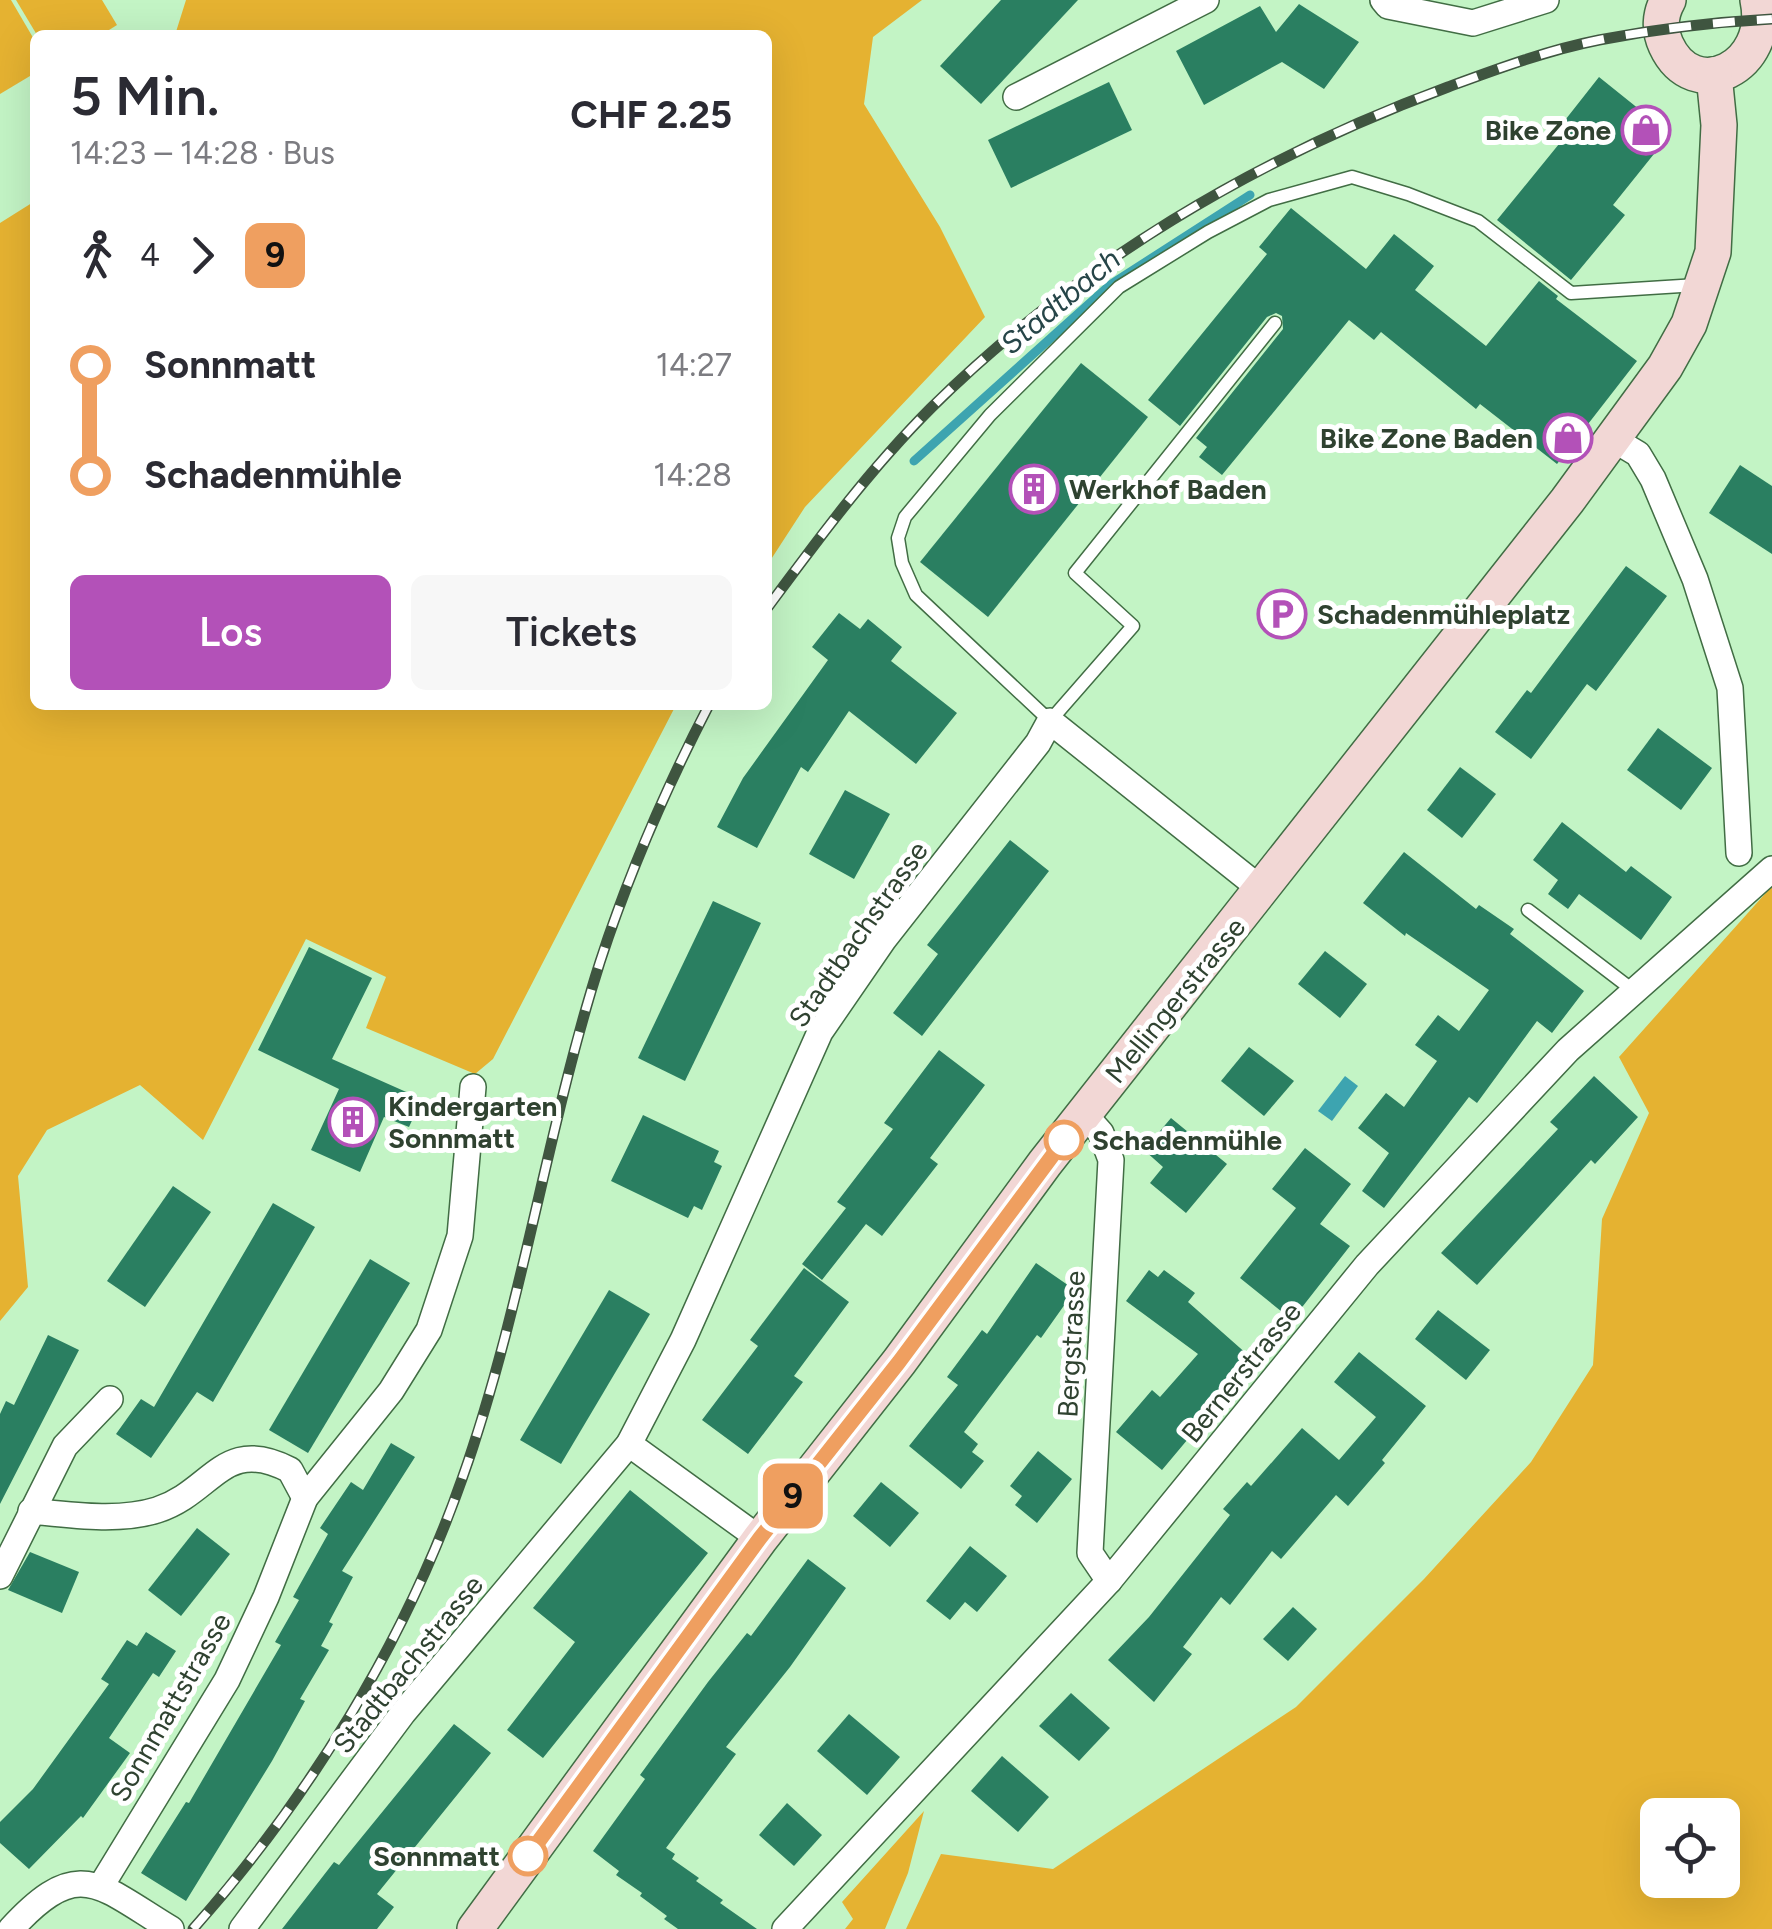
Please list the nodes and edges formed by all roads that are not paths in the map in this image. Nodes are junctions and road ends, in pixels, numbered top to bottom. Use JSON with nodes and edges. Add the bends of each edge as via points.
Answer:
{"nodes":[{"id":1,"x":1206,"y":0,"type":"edge"},
{"id":2,"x":1383,"y":0,"type":"edge"},
{"id":3,"x":1546,"y":0,"type":"edge"},
{"id":4,"x":1758,"y":0,"type":"edge"},
{"id":5,"x":1658,"y":2,"type":"edge"},
{"id":6,"x":1764,"y":55,"type":"edge"},
{"id":7,"x":1714,"y":75,"type":"junction"},
{"id":8,"x":1016,"y":97,"type":"dead end"},
{"id":9,"x":1704,"y":284,"type":"junction"},
{"id":10,"x":1276,"y":323,"type":"dead end"},
{"id":11,"x":1613,"y":440,"type":"junction"},
{"id":12,"x":1050,"y":721,"type":"junction"},
{"id":13,"x":1739,"y":853,"type":"dead end"},
{"id":14,"x":1768,"y":872,"type":"edge"},
{"id":15,"x":1262,"y":890,"type":"junction"},
{"id":16,"x":1528,"y":910,"type":"dead end"},
{"id":17,"x":1634,"y":991,"type":"junction"},
{"id":18,"x":473,"y":1087,"type":"dead end"},
{"id":19,"x":1084,"y":1114,"type":"junction"},
{"id":20,"x":110,"y":1398,"type":"dead end"},
{"id":21,"x":629,"y":1444,"type":"junction"},
{"id":22,"x":305,"y":1498,"type":"junction"},
{"id":23,"x":31,"y":1511,"type":"junction"},
{"id":24,"x":760,"y":1538,"type":"junction"},
{"id":25,"x":0,"y":1576,"type":"edge"},
{"id":26,"x":1109,"y":1581,"type":"junction"},
{"id":27,"x":100,"y":1886,"type":"junction"},
{"id":28,"x":11,"y":1929,"type":"edge"},
{"id":29,"x":170,"y":1929,"type":"edge"},
{"id":30,"x":242,"y":1929,"type":"edge"},
{"id":31,"x":475,"y":1929,"type":"edge"},
{"id":32,"x":785,"y":1929,"type":"edge"}],
"edges":[{"from":1,"to":8,"type":"street"},
{"from":2,"to":3,"type":"street","via":[[1473,23]]},
{"from":4,"to":6,"type":"main road"},
{"from":5,"to":7,"type":"main road","via":[[1671,54],[1698,73]]},
{"from":6,"to":7,"type":"main road"},
{"from":7,"to":9,"type":"main road","name":"Mellingerstrasse","via":[[1717,228]]},
{"from":9,"to":11,"type":"main road","name":"Mellingerstrasse","via":[[1665,367]]},
{"from":9,"to":12,"type":"lane","via":[[1570,294],[1478,222],[1352,177],[1268,200],[1119,287],[990,414],[905,518],[898,538],[916,595]]},
{"from":10,"to":12,"type":"lane","via":[[1074,573],[1133,626]]},
{"from":11,"to":13,"type":"street","via":[[1638,454],[1653,479],[1695,578],[1730,688]]},
{"from":11,"to":15,"type":"main road","name":"Mellingerstrasse"},
{"from":12,"to":15,"type":"street"},
{"from":12,"to":21,"type":"street","name":"Stadtbachstrasse","via":[[820,1032]]},
{"from":14,"to":17,"type":"street","name":"Bernerstrasse"},
{"from":15,"to":19,"type":"main road","name":"Mellingerstrasse"},
{"from":16,"to":17,"type":"lane"},
{"from":17,"to":26,"type":"street","name":"Bernerstrasse","via":[[1568,1050],[1367,1265]]},
{"from":18,"to":22,"type":"street","name":"Sonnmattstrasse","via":[[460,1236],[428,1330],[391,1391]]},
{"from":19,"to":24,"type":"main road","name":"Mellingerstrasse"},
{"from":19,"to":26,"type":"street","name":"Bergstrasse","via":[[1101,1133],[1111,1160],[1090,1553]]},
{"from":20,"to":23,"type":"street","via":[[65,1446]]},
{"from":21,"to":24,"type":"street"},
{"from":21,"to":30,"type":"street","name":"Stadtbachstrasse","via":[[403,1713]]},
{"from":22,"to":23,"type":"street","via":[[290,1470],[256,1456],[154,1511]]},
{"from":22,"to":27,"type":"street","name":"Sonnmattstrasse","via":[[227,1680]]},
{"from":23,"to":25,"type":"street"},
{"from":24,"to":31,"type":"main road","name":"Mellingerstrasse"},
{"from":26,"to":32,"type":"street","name":"Bernerstrasse"},
{"from":27,"to":28,"type":"street","via":[[64,1886]]},
{"from":27,"to":29,"type":"street"}]}
